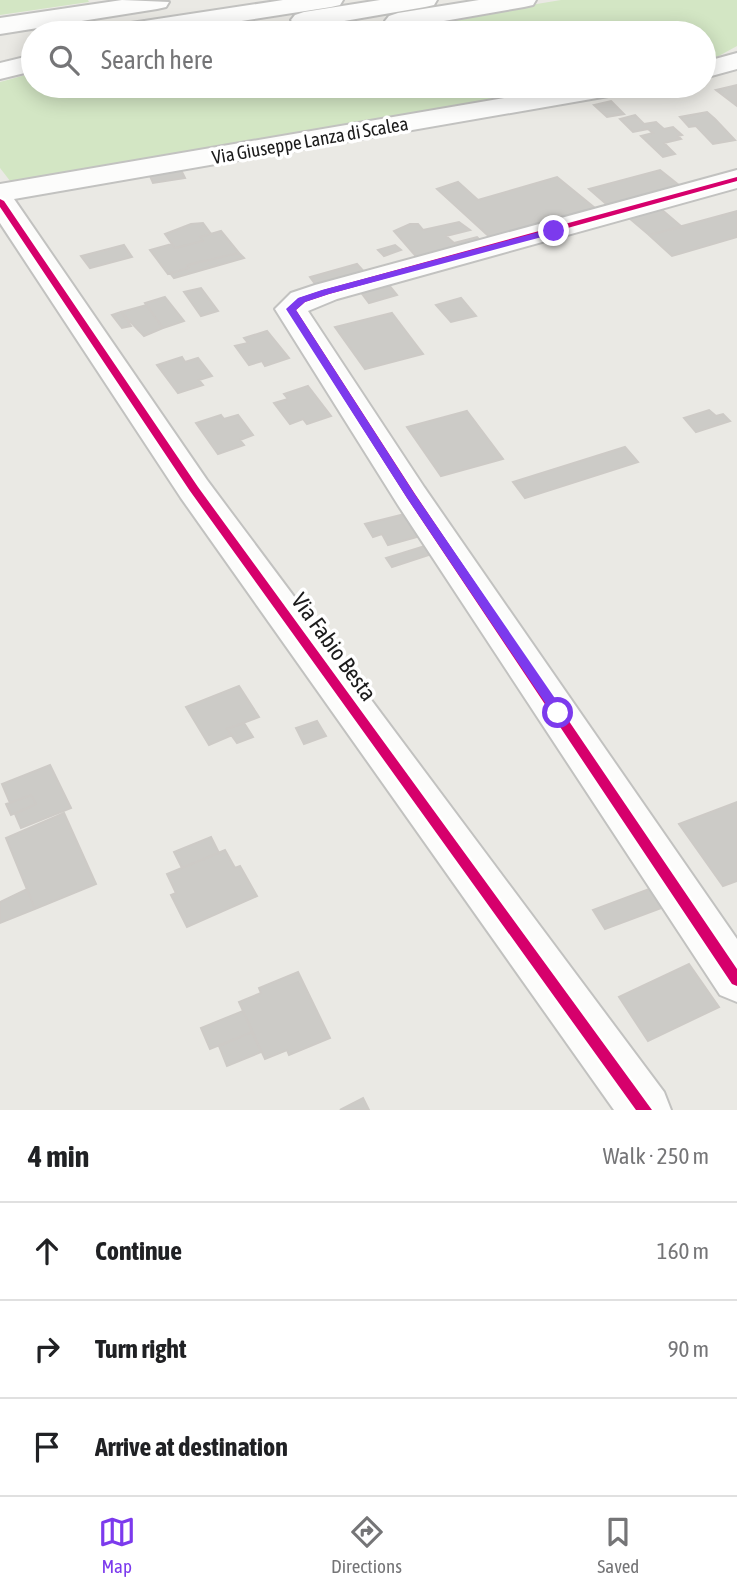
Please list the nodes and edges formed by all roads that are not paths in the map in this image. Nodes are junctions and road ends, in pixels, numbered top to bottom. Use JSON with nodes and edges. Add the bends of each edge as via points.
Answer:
{"nodes":[{"id":1,"x":173,"y":0,"type":"edge"},
{"id":2,"x":331,"y":0,"type":"edge"},
{"id":3,"x":425,"y":0,"type":"edge"},
{"id":4,"x":524,"y":0,"type":"edge"},
{"id":5,"x":108,"y":5,"type":"edge"},
{"id":6,"x":26,"y":21,"type":"edge"},
{"id":7,"x":195,"y":21,"type":"edge"},
{"id":8,"x":294,"y":21,"type":"edge"},
{"id":9,"x":394,"y":21,"type":"edge"},
{"id":10,"x":21,"y":22,"type":"edge"},
{"id":11,"x":0,"y":26,"type":"edge"},
{"id":12,"x":21,"y":49,"type":"edge"},
{"id":13,"x":0,"y":52,"type":"edge"},
{"id":14,"x":737,"y":61,"type":"edge"},
{"id":15,"x":21,"y":66,"type":"edge"},
{"id":16,"x":716,"y":67,"type":"edge"},
{"id":17,"x":0,"y":71,"type":"edge"},
{"id":18,"x":550,"y":98,"type":"edge"},
{"id":19,"x":737,"y":180,"type":"edge"},
{"id":20,"x":0,"y":193,"type":"edge"},
{"id":21,"x":0,"y":201,"type":"edge"},
{"id":22,"x":737,"y":980,"type":"edge"},
{"id":23,"x":645,"y":1110,"type":"edge"}],
"edges":[{"from":1,"to":5,"type":"street"},
{"from":2,"to":7,"type":"street"},
{"from":3,"to":8,"type":"street"},
{"from":4,"to":9,"type":"street"},
{"from":5,"to":6,"type":"street"},
{"from":10,"to":11,"type":"street"},
{"from":12,"to":13,"type":"street"},
{"from":14,"to":16,"type":"street"},
{"from":15,"to":17,"type":"street"},
{"from":18,"to":20,"type":"street","name":"Via Giuseppe Lanza di Scalea"},
{"from":19,"to":22,"type":"street","via":[[326,292],[290,309]]},
{"from":21,"to":23,"type":"street","name":"Via Fabio Besta","via":[[194,489]]}]}
